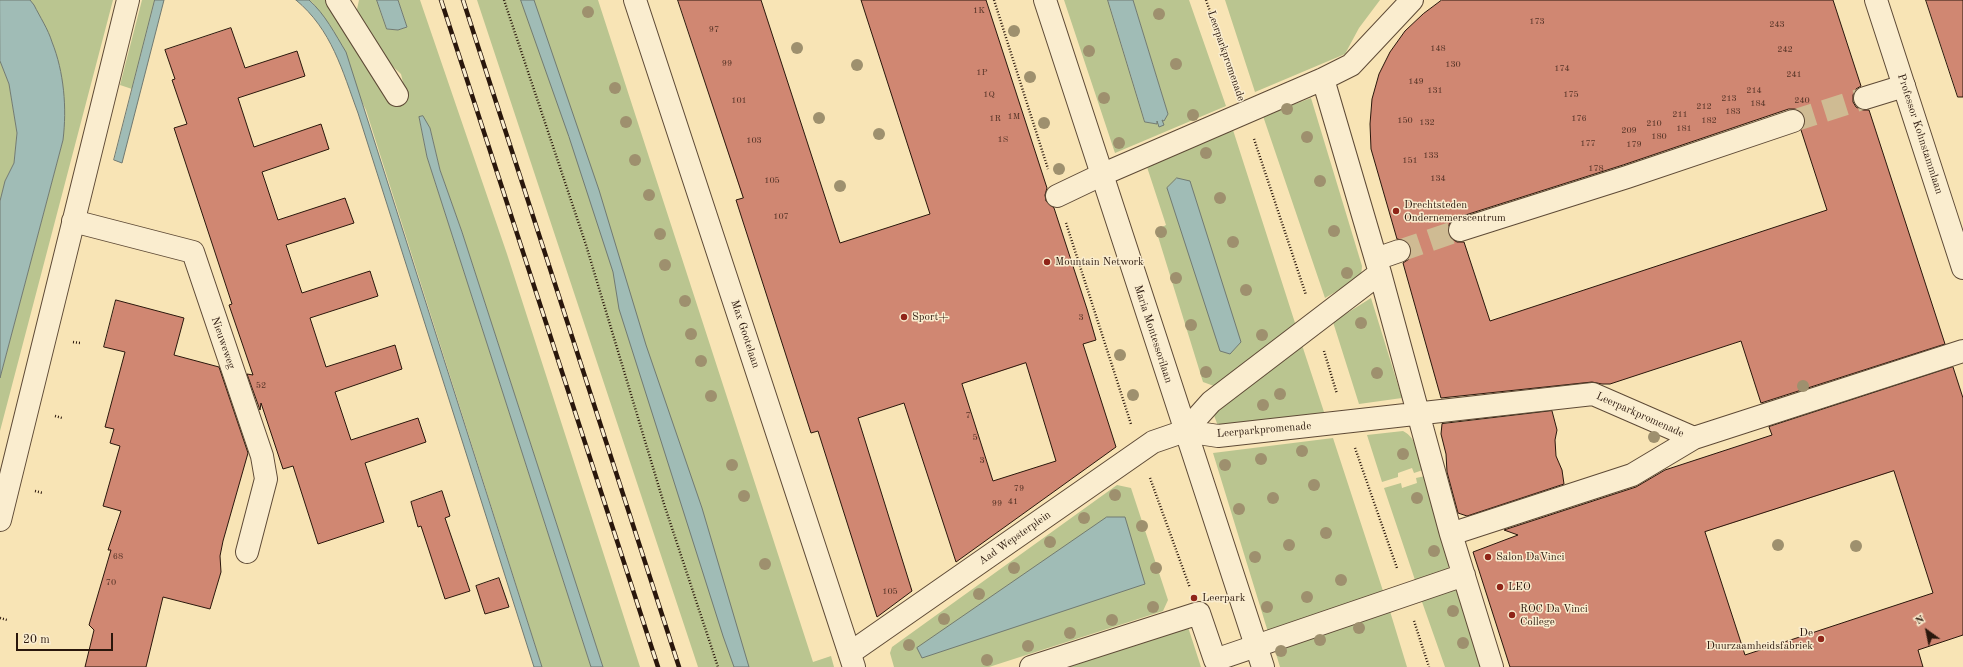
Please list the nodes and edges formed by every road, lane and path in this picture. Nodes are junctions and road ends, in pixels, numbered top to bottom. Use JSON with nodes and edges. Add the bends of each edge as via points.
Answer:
{"nodes":[{"id":1,"x":128,"y":0,"type":"edge"},
{"id":2,"x":336,"y":0,"type":"edge"},
{"id":3,"x":504,"y":0,"type":"edge"},
{"id":4,"x":635,"y":0,"type":"edge"},
{"id":5,"x":994,"y":0,"type":"edge"},
{"id":6,"x":1045,"y":0,"type":"edge"},
{"id":7,"x":1206,"y":0,"type":"edge"},
{"id":8,"x":1412,"y":0,"type":"edge"},
{"id":9,"x":1876,"y":0,"type":"edge"},
{"id":10,"x":1323,"y":79,"type":"junction"},
{"id":11,"x":1904,"y":86,"type":"junction"},
{"id":12,"x":397,"y":95,"type":"dead end"},
{"id":13,"x":1865,"y":98,"type":"tunnel mouth"},
{"id":14,"x":1245,"y":113,"type":"junction"},
{"id":15,"x":1793,"y":121,"type":"tunnel mouth"},
{"id":16,"x":1101,"y":175,"type":"junction"},
{"id":17,"x":1057,"y":196,"type":"junction"},
{"id":18,"x":73,"y":221,"type":"junction"},
{"id":19,"x":1460,"y":230,"type":"tunnel mouth"},
{"id":20,"x":1399,"y":251,"type":"tunnel mouth"},
{"id":21,"x":1378,"y":266,"type":"junction"},
{"id":22,"x":1963,"y":268,"type":"edge"},
{"id":23,"x":1315,"y":323,"type":"junction"},
{"id":24,"x":1963,"y":351,"type":"edge"},
{"id":25,"x":1419,"y":414,"type":"junction"},
{"id":26,"x":1346,"y":422,"type":"junction"},
{"id":27,"x":1185,"y":431,"type":"junction"},
{"id":28,"x":1694,"y":438,"type":"junction"},
{"id":29,"x":1140,"y":451,"type":"junction"},
{"id":30,"x":0,"y":520,"type":"edge"},
{"id":31,"x":1451,"y":534,"type":"junction"},
{"id":32,"x":247,"y":552,"type":"dead end"},
{"id":33,"x":1464,"y":575,"type":"junction"},
{"id":34,"x":1406,"y":594,"type":"junction"},
{"id":35,"x":1199,"y":613,"type":"junction"},
{"id":36,"x":0,"y":618,"type":"edge"},
{"id":37,"x":7,"y":620,"type":"dead end"},
{"id":38,"x":1256,"y":646,"type":"junction"},
{"id":39,"x":852,"y":660,"type":"edge"},
{"id":40,"x":718,"y":667,"type":"edge"},
{"id":41,"x":1032,"y":667,"type":"edge"},
{"id":42,"x":1262,"y":667,"type":"edge"},
{"id":43,"x":1429,"y":667,"type":"edge"},
{"id":44,"x":1492,"y":667,"type":"edge"}],
"edges":[{"from":1,"to":18,"type":"street"},
{"from":2,"to":12,"type":"street"},
{"from":3,"to":40,"type":"path","via":[[586,245],[664,504]]},
{"from":4,"to":39,"type":"street","name":"Max Gootelaan"},
{"from":5,"to":17,"type":"path"},
{"from":6,"to":16,"type":"street","name":"Maria Montessorilaan"},
{"from":7,"to":14,"type":"path","name":"Leerparkpromenade"},
{"from":8,"to":10,"type":"street","name":"Leerparkpromenade","via":[[1351,65]]},
{"from":9,"to":11,"type":"street","name":"Professor Kohnstammlaan"},
{"from":10,"to":14,"type":"street","name":"Leerparkpromenade"},
{"from":10,"to":21,"type":"street"},
{"from":11,"to":13,"type":"street"},
{"from":11,"to":22,"type":"street","name":"Professor Kohnstammlaan"},
{"from":14,"to":16,"type":"street"},
{"from":14,"to":23,"type":"path","name":"Leerparkpromenade"},
{"from":15,"to":19,"type":"street"},
{"from":16,"to":17,"type":"street"},
{"from":16,"to":27,"type":"street","name":"Maria Montessorilaan"},
{"from":17,"to":29,"type":"path"},
{"from":18,"to":30,"type":"street"},
{"from":18,"to":32,"type":"street","name":"Nieuweweg","via":[[192,252],[262,456],[266,480]]},
{"from":20,"to":21,"type":"street"},
{"from":21,"to":23,"type":"street"},
{"from":21,"to":25,"type":"street"},
{"from":23,"to":26,"type":"path","name":"Leerparkpromenade"},
{"from":23,"to":27,"type":"street","via":[[1211,402]]},
{"from":24,"to":28,"type":"street"},
{"from":25,"to":26,"type":"street","name":"Leerparkpromenade"},
{"from":25,"to":28,"type":"street","name":"Leerparkpromenade","via":[[1593,394]]},
{"from":25,"to":31,"type":"street"},
{"from":26,"to":27,"type":"street","name":"Leerparkpromenade","via":[[1218,436]]},
{"from":26,"to":34,"type":"path","name":"Leerparkpromenade"},
{"from":27,"to":29,"type":"street","name":"Aad Wepsterplein","via":[[1153,442]]},
{"from":27,"to":38,"type":"street","name":"Maria Montessorilaan"},
{"from":28,"to":31,"type":"street","via":[[1632,475]]},
{"from":29,"to":35,"type":"path"},
{"from":29,"to":39,"type":"street","name":"Aad Wepsterplein"},
{"from":31,"to":33,"type":"street"},
{"from":33,"to":34,"type":"street"},
{"from":33,"to":44,"type":"street"},
{"from":34,"to":38,"type":"street"},
{"from":34,"to":43,"type":"path","name":"Leerparkpromenade"},
{"from":35,"to":38,"type":"street","via":[[1215,660]]},
{"from":35,"to":41,"type":"street"},
{"from":36,"to":37,"type":"path"},
{"from":38,"to":42,"type":"street","name":"Maria Montessorilaan"}]}
